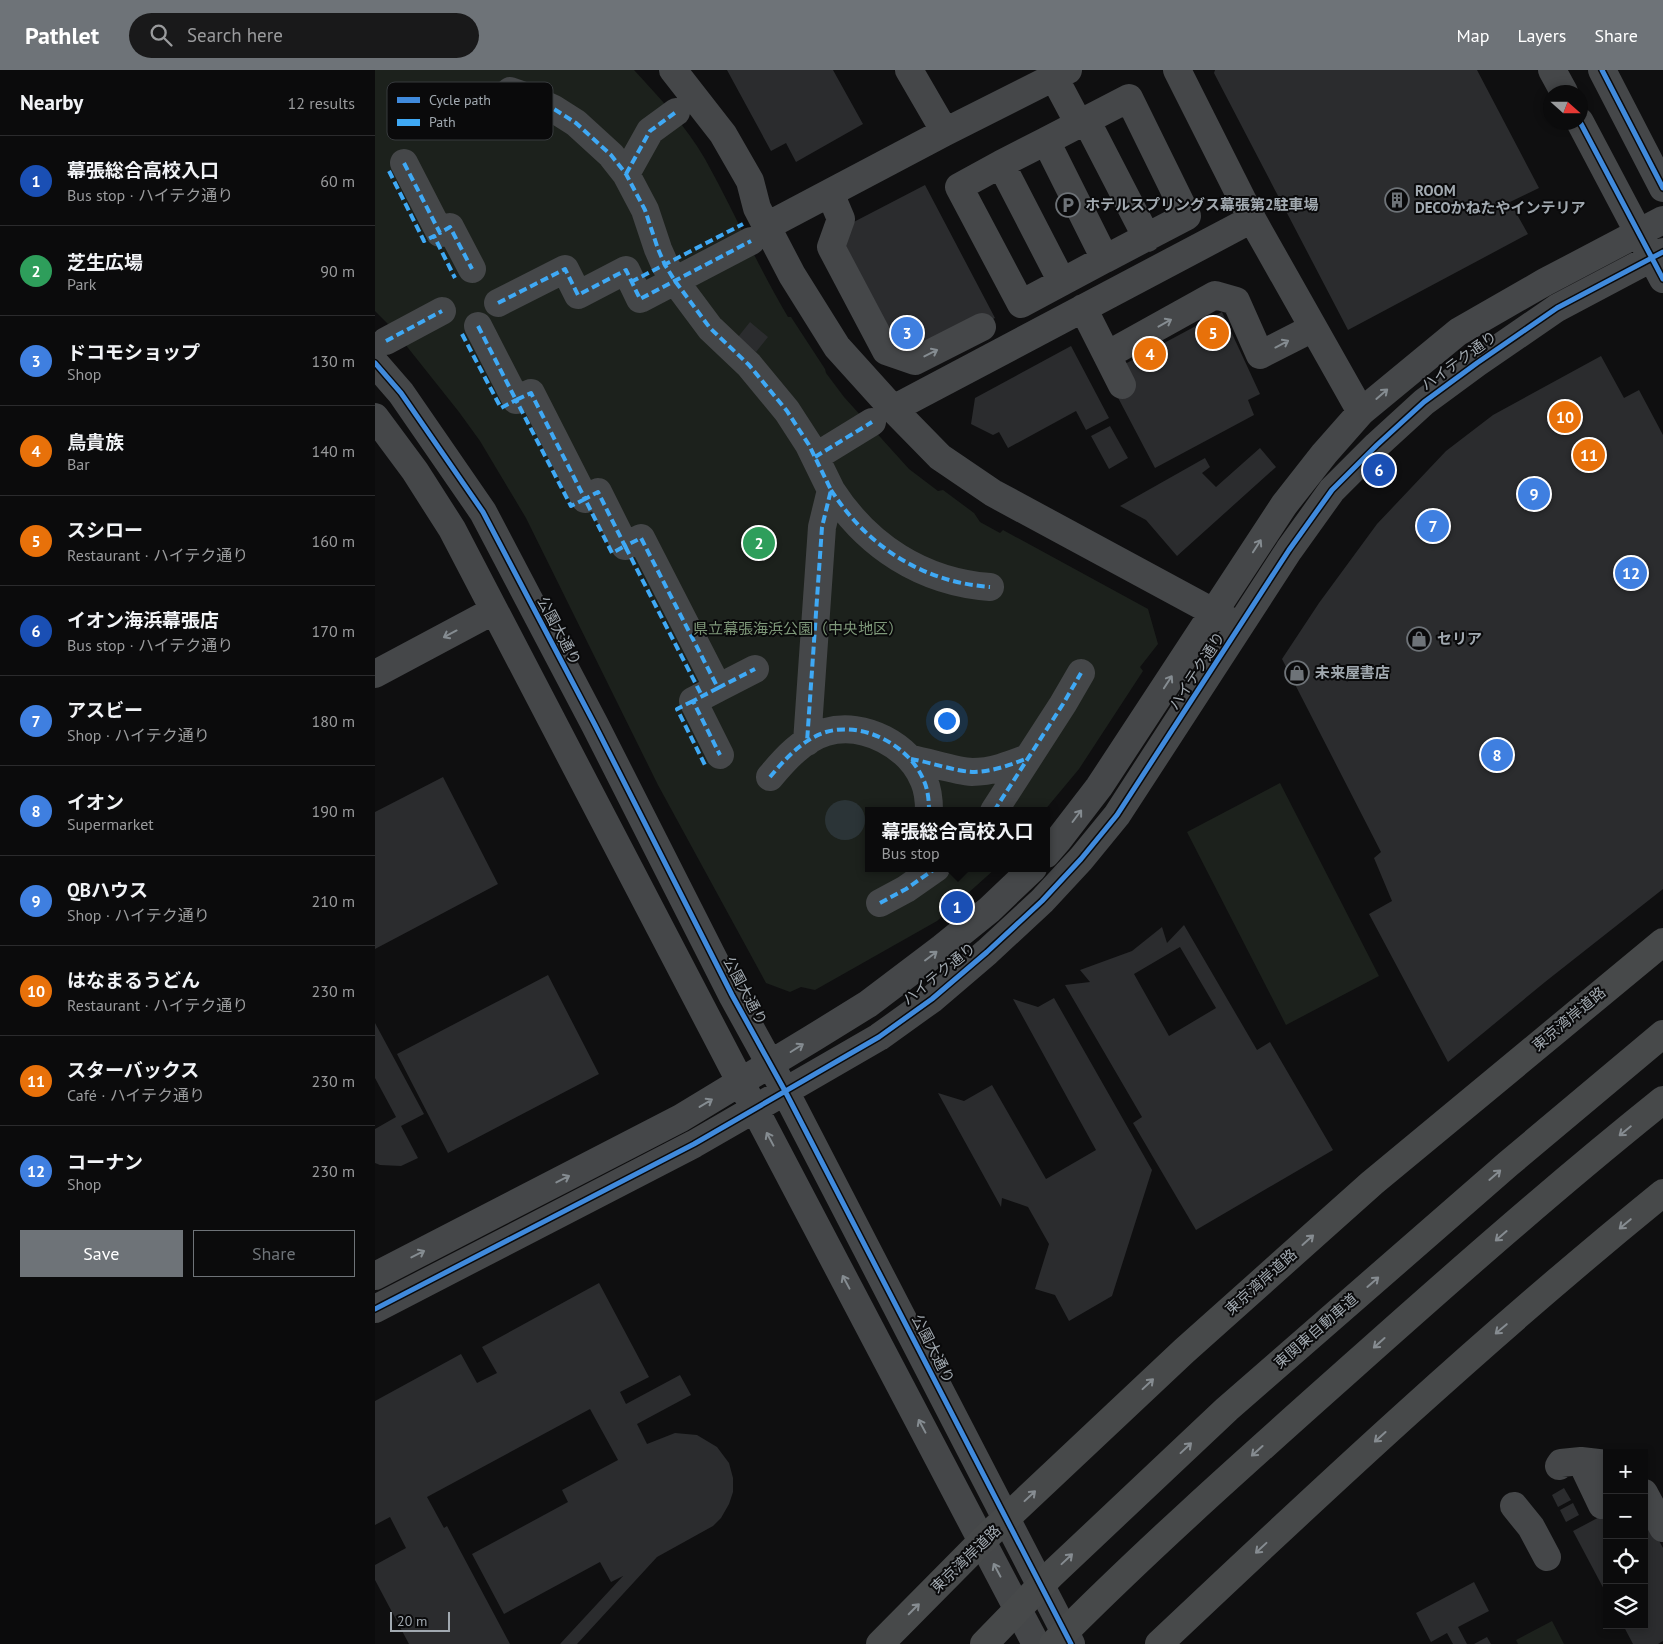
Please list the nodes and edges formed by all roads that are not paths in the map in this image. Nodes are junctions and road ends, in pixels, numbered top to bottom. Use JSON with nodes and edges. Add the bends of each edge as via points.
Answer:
{"nodes":[{"id":1,"x":653,"y":70,"type":"edge"},
{"id":2,"x":673,"y":70,"type":"edge"},
{"id":3,"x":909,"y":70,"type":"edge"},
{"id":4,"x":1177,"y":70,"type":"edge"},
{"id":5,"x":1553,"y":70,"type":"edge"},
{"id":6,"x":1602,"y":70,"type":"edge"},
{"id":7,"x":1063,"y":72,"type":"edge"},
{"id":8,"x":1560,"y":85,"type":"edge"},
{"id":9,"x":553,"y":109,"type":"edge"},
{"id":10,"x":676,"y":112,"type":"dead end"},
{"id":11,"x":1085,"y":121,"type":"junction"},
{"id":12,"x":1584,"y":130,"type":"edge"},
{"id":13,"x":945,"y":132,"type":"junction"},
{"id":14,"x":1046,"y":142,"type":"junction"},
{"id":15,"x":1001,"y":164,"type":"junction"},
{"id":16,"x":396,"y":167,"type":"dead end"},
{"id":17,"x":626,"y":174,"type":"junction"},
{"id":18,"x":1663,"y":188,"type":"edge"},
{"id":19,"x":830,"y":193,"type":"junction"},
{"id":20,"x":1252,"y":219,"type":"junction"},
{"id":21,"x":1663,"y":220,"type":"edge"},
{"id":22,"x":755,"y":225,"type":"junction"},
{"id":23,"x":1638,"y":233,"type":"junction"},
{"id":24,"x":1147,"y":238,"type":"junction"},
{"id":25,"x":1105,"y":259,"type":"junction"},
{"id":26,"x":1659,"y":263,"type":"edge"},
{"id":27,"x":463,"y":273,"type":"dead end"},
{"id":28,"x":670,"y":273,"type":"junction"},
{"id":29,"x":1062,"y":282,"type":"junction"},
{"id":30,"x":860,"y":302,"type":"junction"},
{"id":31,"x":498,"y":304,"type":"dead end"},
{"id":32,"x":1083,"y":308,"type":"junction"},
{"id":33,"x":442,"y":310,"type":"dead end"},
{"id":34,"x":822,"y":323,"type":"junction"},
{"id":35,"x":1313,"y":328,"type":"junction"},
{"id":36,"x":470,"y":330,"type":"dead end"},
{"id":37,"x":381,"y":352,"type":"edge"},
{"id":38,"x":995,"y":354,"type":"junction"},
{"id":39,"x":1107,"y":355,"type":"junction"},
{"id":40,"x":1122,"y":384,"type":"dead end"},
{"id":41,"x":1361,"y":412,"type":"junction"},
{"id":42,"x":882,"y":416,"type":"junction"},
{"id":43,"x":375,"y":417,"type":"edge"},
{"id":44,"x":815,"y":458,"type":"junction"},
{"id":45,"x":831,"y":490,"type":"junction"},
{"id":46,"x":990,"y":588,"type":"dead end"},
{"id":47,"x":493,"y":611,"type":"junction"},
{"id":48,"x":1213,"y":611,"type":"junction"},
{"id":49,"x":1241,"y":626,"type":"junction"},
{"id":50,"x":755,"y":668,"type":"dead end"},
{"id":51,"x":1081,"y":673,"type":"dead end"},
{"id":52,"x":375,"y":674,"type":"edge"},
{"id":53,"x":704,"y":695,"type":"junction"},
{"id":54,"x":807,"y":742,"type":"junction"},
{"id":55,"x":1028,"y":758,"type":"junction"},
{"id":56,"x":911,"y":759,"type":"junction"},
{"id":57,"x":713,"y":760,"type":"dead end"},
{"id":58,"x":770,"y":777,"type":"dead end"},
{"id":59,"x":928,"y":807,"type":"edge"},
{"id":60,"x":997,"y":807,"type":"edge"},
{"id":61,"x":1050,"y":849,"type":"edge"},
{"id":62,"x":930,"y":872,"type":"edge"},
{"id":63,"x":1029,"y":872,"type":"edge"},
{"id":64,"x":880,"y":903,"type":"dead end"},
{"id":65,"x":1663,"y":923,"type":"edge"},
{"id":66,"x":1663,"y":942,"type":"edge"},
{"id":67,"x":1663,"y":1034,"type":"edge"},
{"id":68,"x":770,"y":1065,"type":"junction"},
{"id":69,"x":1498,"y":1078,"type":"junction"},
{"id":70,"x":741,"y":1083,"type":"junction"},
{"id":71,"x":785,"y":1091,"type":"junction"},
{"id":72,"x":1663,"y":1100,"type":"edge"},
{"id":73,"x":754,"y":1108,"type":"junction"},
{"id":74,"x":1663,"y":1193,"type":"edge"},
{"id":75,"x":375,"y":1276,"type":"edge"},
{"id":76,"x":375,"y":1309,"type":"edge"},
{"id":77,"x":1582,"y":1464,"type":"edge"},
{"id":78,"x":1645,"y":1494,"type":"edge"},
{"id":79,"x":1601,"y":1505,"type":"dead end"},
{"id":80,"x":1514,"y":1506,"type":"dead end"},
{"id":81,"x":1007,"y":1518,"type":"junction"},
{"id":82,"x":1663,"y":1528,"type":"edge"},
{"id":83,"x":982,"y":1541,"type":"junction"},
{"id":84,"x":1547,"y":1557,"type":"dead end"},
{"id":85,"x":880,"y":1644,"type":"edge"},
{"id":86,"x":984,"y":1644,"type":"edge"},
{"id":87,"x":1036,"y":1644,"type":"edge"},
{"id":88,"x":1053,"y":1644,"type":"edge"},
{"id":89,"x":1071,"y":1644,"type":"edge"},
{"id":90,"x":1159,"y":1644,"type":"edge"}],
"edges":[{"from":1,"to":22,"type":"street","via":[[711,144]]},
{"from":2,"to":22,"type":"street","via":[[723,134],[750,181]]},
{"from":3,"to":13,"type":"street"},
{"from":4,"to":20,"type":"street"},
{"from":5,"to":8,"type":"street"},
{"from":6,"to":18,"type":"street"},
{"from":7,"to":11,"type":"street"},
{"from":7,"to":13,"type":"street"},
{"from":9,"to":17,"type":"street","via":[[576,122]]},
{"from":10,"to":17,"type":"street","via":[[650,131]]},
{"from":11,"to":14,"type":"street"},
{"from":11,"to":24,"type":"street"},
{"from":11,"to":24,"type":"street","via":[[1129,98],[1187,216]]},
{"from":12,"to":23,"type":"street"},
{"from":13,"to":19,"type":"street"},
{"from":14,"to":15,"type":"street"},
{"from":14,"to":25,"type":"street"},
{"from":15,"to":29,"type":"street"},
{"from":15,"to":29,"type":"street","via":[[959,186],[1021,304]]},
{"from":16,"to":27,"type":"street","via":[[411,196]]},
{"from":17,"to":28,"type":"street","via":[[645,210]]},
{"from":19,"to":22,"type":"street"},
{"from":19,"to":30,"type":"street","via":[[841,219],[831,247]]},
{"from":20,"to":32,"type":"street"},
{"from":20,"to":35,"type":"street"},
{"from":21,"to":23,"type":"street","name":"ハイテク通り"},
{"from":22,"to":28,"type":"street"},
{"from":22,"to":34,"type":"street","via":[[793,275]]},
{"from":23,"to":26,"type":"street"},
{"from":41,"to":23,"type":"street","name":"ハイテク通り","one_way":true,"via":[[1458,332]]},
{"from":24,"to":25,"type":"street"},
{"from":25,"to":29,"type":"street"},
{"from":26,"to":49,"type":"street","name":"ハイテク通り","via":[[1557,308],[1424,402],[1333,490],[1289,550]]},
{"from":28,"to":31,"type":"street","via":[[640,299],[626,270],[578,295],[565,269]]},
{"from":28,"to":44,"type":"street","via":[[709,328],[749,365],[787,411]]},
{"from":30,"to":34,"type":"street"},
{"from":30,"to":38,"type":"street","one_way":true,"via":[[886,351],[915,361],[982,326]]},
{"from":32,"to":38,"type":"street"},
{"from":32,"to":39,"type":"street"},
{"from":33,"to":37,"type":"street"},
{"from":34,"to":42,"type":"street"},
{"from":39,"to":35,"type":"street","one_way":true,"via":[[1215,295],[1235,301],[1261,355]]},
{"from":35,"to":41,"type":"street"},
{"from":36,"to":53,"type":"street","via":[[484,356],[517,400],[531,393],[552,452],[585,499],[612,552],[641,538],[656,587],[674,621]]},
{"from":37,"to":68,"type":"street","name":"公園大通り","via":[[401,393],[483,512]]},
{"from":38,"to":42,"type":"street"},
{"from":39,"to":40,"type":"street"},
{"from":48,"to":41,"type":"street","name":"ハイテク通り","one_way":true,"via":[[1284,505]]},
{"from":42,"to":44,"type":"street"},
{"from":42,"to":48,"type":"street","via":[[993,493]]},
{"from":43,"to":47,"type":"street","via":[[452,529]]},
{"from":44,"to":45,"type":"street"},
{"from":45,"to":46,"type":"street","via":[[851,519],[883,548],[940,578]]},
{"from":45,"to":54,"type":"street","via":[[822,527]]},
{"from":47,"to":52,"type":"street","one_way":true},
{"from":47,"to":70,"type":"street"},
{"from":48,"to":49,"type":"street"},
{"from":61,"to":48,"type":"street","name":"ハイテク通り","one_way":true,"via":[[1099,787]]},
{"from":49,"to":71,"type":"street","name":"ハイテク通り","via":[[1117,815],[1042,901],[932,998],[879,1037]]},
{"from":50,"to":53,"type":"street"},
{"from":51,"to":55,"type":"street"},
{"from":53,"to":57,"type":"street","via":[[677,709]]},
{"from":54,"to":56,"type":"street","via":[[827,732],[844,729],[881,737]]},
{"from":54,"to":58,"type":"street","via":[[780,764]]},
{"from":55,"to":56,"type":"street","via":[[983,772]]},
{"from":55,"to":60,"type":"street"},
{"from":56,"to":59,"type":"street","via":[[925,781]]},
{"from":62,"to":64,"type":"street"},
{"from":68,"to":63,"type":"street","name":"ハイテク通り","one_way":true,"via":[[867,1004],[989,910]]},
{"from":65,"to":69,"type":"highway","via":[[1534,1029]]},
{"from":66,"to":69,"type":"highway","name":"東京湾岸道路"},
{"from":86,"to":67,"type":"highway","name":"東関東自動車道","one_way":true,"bridge":true,"via":[[1052,1574],[1227,1409],[1508,1164]]},
{"from":68,"to":70,"type":"street","name":"ハイテク通り"},
{"from":68,"to":71,"type":"street","name":"公園大通り"},
{"from":81,"to":69,"type":"highway","name":"東京湾岸道路","one_way":true,"via":[[1184,1350],[1372,1183]]},
{"from":70,"to":73,"type":"street"},
{"from":75,"to":70,"type":"street","name":"ハイテク通り","one_way":true,"via":[[681,1118]]},
{"from":71,"to":73,"type":"street","name":"ハイテク通り"},
{"from":71,"to":81,"type":"street","name":"公園大通り"},
{"from":72,"to":88,"type":"highway","one_way":true,"bridge":true,"via":[[1523,1217],[1251,1456]]},
{"from":73,"to":76,"type":"street","name":"ハイテク通り","via":[[693,1144]]},
{"from":83,"to":73,"type":"street","one_way":true},
{"from":74,"to":90,"type":"highway","one_way":true,"via":[[1487,1342]]},
{"from":77,"to":79,"type":"street"},
{"from":78,"to":82,"type":"street"},
{"from":80,"to":84,"type":"street"},
{"from":81,"to":83,"type":"highway","name":"東京湾岸道路"},
{"from":81,"to":89,"type":"street","name":"公園大通り"},
{"from":85,"to":83,"type":"highway","name":"東京湾岸道路","one_way":true},
{"from":87,"to":83,"type":"street","one_way":true}]}
